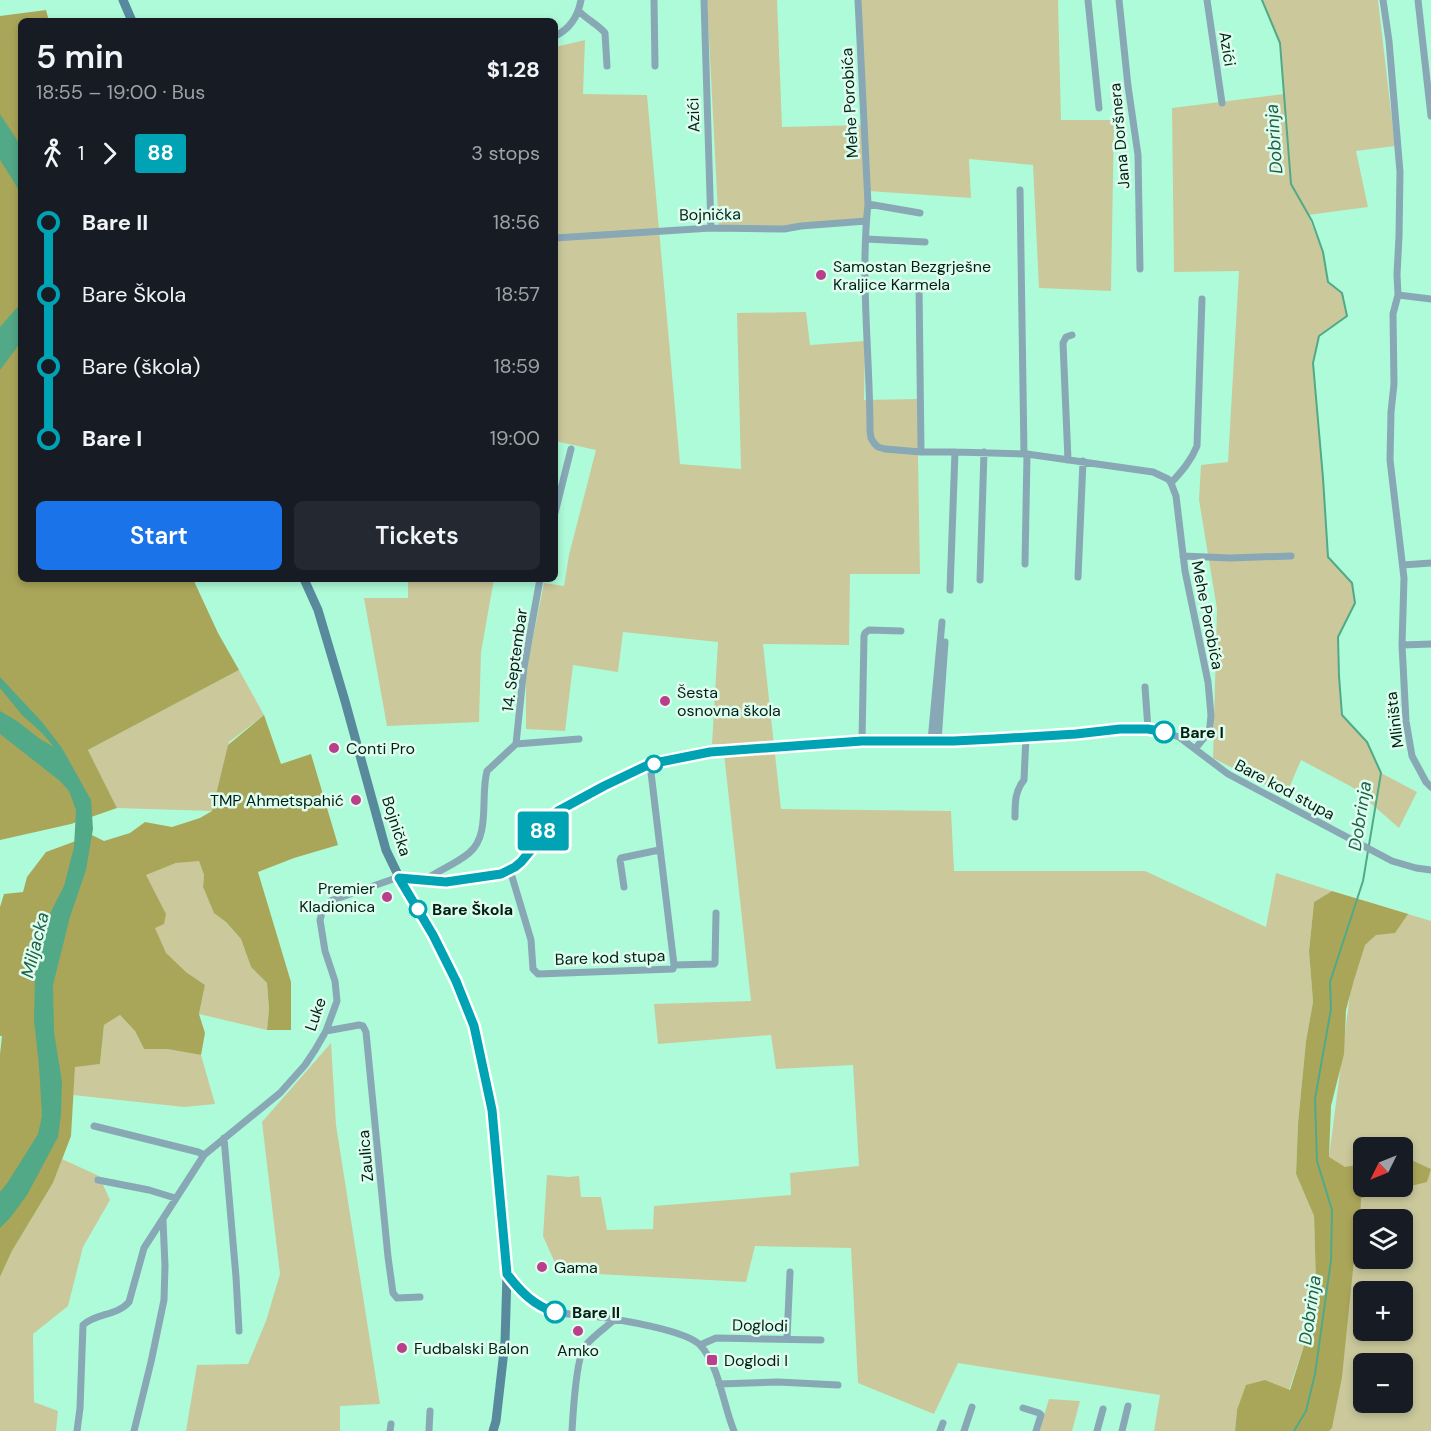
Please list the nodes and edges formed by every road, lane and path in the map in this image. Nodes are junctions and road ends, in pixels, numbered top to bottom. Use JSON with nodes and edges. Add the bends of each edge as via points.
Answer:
{"nodes":[{"id":1,"x":123,"y":0,"type":"edge"},
{"id":2,"x":580,"y":0,"type":"edge"},
{"id":3,"x":654,"y":0,"type":"edge"},
{"id":4,"x":704,"y":0,"type":"edge"},
{"id":5,"x":858,"y":0,"type":"edge"},
{"id":6,"x":1088,"y":0,"type":"edge"},
{"id":7,"x":1119,"y":0,"type":"edge"},
{"id":8,"x":1207,"y":0,"type":"edge"},
{"id":9,"x":1383,"y":0,"type":"edge"},
{"id":10,"x":1418,"y":0,"type":"edge"},
{"id":11,"x":579,"y":11,"type":"junction"},
{"id":12,"x":131,"y":18,"type":"edge"},
{"id":13,"x":558,"y":34,"type":"edge"},
{"id":14,"x":607,"y":66,"type":"dead end"},
{"id":15,"x":655,"y":66,"type":"dead end"},
{"id":16,"x":1222,"y":103,"type":"dead end"},
{"id":17,"x":1098,"y":108,"type":"dead end"},
{"id":18,"x":1431,"y":116,"type":"edge"},
{"id":19,"x":1020,"y":190,"type":"dead end"},
{"id":20,"x":868,"y":204,"type":"junction"},
{"id":21,"x":920,"y":213,"type":"dead end"},
{"id":22,"x":866,"y":221,"type":"junction"},
{"id":23,"x":711,"y":228,"type":"junction"},
{"id":24,"x":558,"y":238,"type":"edge"},
{"id":25,"x":866,"y":239,"type":"junction"},
{"id":26,"x":926,"y":242,"type":"dead end"},
{"id":27,"x":1140,"y":269,"type":"dead end"},
{"id":28,"x":919,"y":286,"type":"dead end"},
{"id":29,"x":1398,"y":296,"type":"junction"},
{"id":30,"x":1202,"y":299,"type":"dead end"},
{"id":31,"x":1431,"y":299,"type":"edge"},
{"id":32,"x":1072,"y":335,"type":"dead end"},
{"id":33,"x":571,"y":449,"type":"dead end"},
{"id":34,"x":921,"y":452,"type":"junction"},
{"id":35,"x":955,"y":452,"type":"junction"},
{"id":36,"x":984,"y":452,"type":"junction"},
{"id":37,"x":1026,"y":454,"type":"junction"},
{"id":38,"x":1068,"y":460,"type":"junction"},
{"id":39,"x":1083,"y":461,"type":"junction"},
{"id":40,"x":1171,"y":483,"type":"junction"},
{"id":41,"x":558,"y":501,"type":"edge"},
{"id":42,"x":1183,"y":556,"type":"junction"},
{"id":43,"x":1291,"y":556,"type":"dead end"},
{"id":44,"x":1431,"y":563,"type":"edge"},
{"id":45,"x":1025,"y":564,"type":"dead end"},
{"id":46,"x":1403,"y":565,"type":"junction"},
{"id":47,"x":1078,"y":577,"type":"dead end"},
{"id":48,"x":980,"y":580,"type":"dead end"},
{"id":49,"x":305,"y":582,"type":"edge"},
{"id":50,"x":539,"y":582,"type":"edge"},
{"id":51,"x":950,"y":590,"type":"dead end"},
{"id":52,"x":942,"y":622,"type":"dead end"},
{"id":53,"x":901,"y":631,"type":"dead end"},
{"id":54,"x":945,"y":642,"type":"dead end"},
{"id":55,"x":1431,"y":644,"type":"edge"},
{"id":56,"x":1402,"y":645,"type":"junction"},
{"id":57,"x":1145,"y":687,"type":"dead end"},
{"id":58,"x":1148,"y":729,"type":"junction"},
{"id":59,"x":1026,"y":736,"type":"junction"},
{"id":60,"x":579,"y":739,"type":"dead end"},
{"id":61,"x":862,"y":741,"type":"junction"},
{"id":62,"x":934,"y":741,"type":"junction"},
{"id":63,"x":516,"y":744,"type":"junction"},
{"id":64,"x":1195,"y":749,"type":"junction"},
{"id":65,"x":650,"y":764,"type":"junction"},
{"id":66,"x":1431,"y":787,"type":"edge"},
{"id":67,"x":1015,"y":817,"type":"dead end"},
{"id":68,"x":659,"y":850,"type":"junction"},
{"id":69,"x":510,"y":870,"type":"junction"},
{"id":70,"x":1431,"y":870,"type":"edge"},
{"id":71,"x":399,"y":878,"type":"junction"},
{"id":72,"x":425,"y":880,"type":"junction"},
{"id":73,"x":624,"y":887,"type":"dead end"},
{"id":74,"x":716,"y":913,"type":"dead end"},
{"id":75,"x":674,"y":965,"type":"junction"},
{"id":76,"x":326,"y":1031,"type":"junction"},
{"id":77,"x":94,"y":1126,"type":"dead end"},
{"id":78,"x":224,"y":1138,"type":"junction"},
{"id":79,"x":204,"y":1155,"type":"junction"},
{"id":80,"x":98,"y":1180,"type":"dead end"},
{"id":81,"x":175,"y":1198,"type":"junction"},
{"id":82,"x":163,"y":1220,"type":"junction"},
{"id":83,"x":790,"y":1272,"type":"dead end"},
{"id":84,"x":507,"y":1274,"type":"junction"},
{"id":85,"x":420,"y":1296,"type":"dead end"},
{"id":86,"x":614,"y":1320,"type":"junction"},
{"id":87,"x":239,"y":1331,"type":"dead end"},
{"id":88,"x":787,"y":1338,"type":"junction"},
{"id":89,"x":821,"y":1340,"type":"dead end"},
{"id":90,"x":700,"y":1345,"type":"junction"},
{"id":91,"x":719,"y":1384,"type":"junction"},
{"id":92,"x":838,"y":1385,"type":"dead end"},
{"id":93,"x":1128,"y":1406,"type":"dead end"},
{"id":94,"x":972,"y":1407,"type":"dead end"},
{"id":95,"x":1023,"y":1408,"type":"dead end"},
{"id":96,"x":1103,"y":1409,"type":"dead end"},
{"id":97,"x":430,"y":1411,"type":"dead end"},
{"id":98,"x":731,"y":1423,"type":"junction"},
{"id":99,"x":77,"y":1431,"type":"edge"},
{"id":100,"x":134,"y":1431,"type":"edge"},
{"id":101,"x":429,"y":1431,"type":"edge"},
{"id":102,"x":493,"y":1431,"type":"edge"},
{"id":103,"x":572,"y":1431,"type":"edge"},
{"id":104,"x":729,"y":1431,"type":"edge"},
{"id":105,"x":734,"y":1431,"type":"edge"},
{"id":106,"x":964,"y":1431,"type":"edge"},
{"id":107,"x":1036,"y":1431,"type":"edge"},
{"id":108,"x":1096,"y":1431,"type":"edge"},
{"id":109,"x":1122,"y":1431,"type":"edge"}],
"edges":[{"from":1,"to":12,"type":"main road"},
{"from":2,"to":11,"type":"street"},
{"from":3,"to":15,"type":"street"},
{"from":4,"to":23,"type":"street","name":"Azići"},
{"from":5,"to":20,"type":"street","name":"Mehe Porobića"},
{"from":6,"to":17,"type":"street"},
{"from":7,"to":27,"type":"street","name":"Jana Doršnera","via":[[1138,155]]},
{"from":8,"to":16,"type":"street","name":"Azići"},
{"from":9,"to":29,"type":"street","name":"Mliništa","via":[[1400,171]]},
{"from":10,"to":18,"type":"street"},
{"from":11,"to":13,"type":"street"},
{"from":11,"to":14,"type":"street","via":[[605,33]]},
{"from":19,"to":37,"type":"street"},
{"from":20,"to":21,"type":"street"},
{"from":20,"to":22,"type":"street","name":"Mehe Porobića"},
{"from":22,"to":23,"type":"street","name":"Bojnička","via":[[784,229]]},
{"from":22,"to":25,"type":"street","name":"Mehe Porobića"},
{"from":23,"to":24,"type":"street","name":"Bojnička"},
{"from":25,"to":26,"type":"street"},
{"from":25,"to":34,"type":"street","name":"Mehe Porobića","via":[[871,438],[885,449]]},
{"from":28,"to":34,"type":"street"},
{"from":29,"to":31,"type":"street"},
{"from":29,"to":46,"type":"street","name":"Mliništa","via":[[1393,314],[1391,469]]},
{"from":30,"to":40,"type":"street","via":[[1197,446]]},
{"from":32,"to":38,"type":"street","via":[[1063,343]]},
{"from":33,"to":41,"type":"street"},
{"from":34,"to":35,"type":"street","name":"Mehe Porobića"},
{"from":35,"to":36,"type":"street","name":"Mehe Porobića"},
{"from":35,"to":51,"type":"street"},
{"from":36,"to":37,"type":"street","name":"Mehe Porobića"},
{"from":36,"to":48,"type":"street"},
{"from":37,"to":38,"type":"street","name":"Mehe Porobića"},
{"from":37,"to":45,"type":"street"},
{"from":38,"to":39,"type":"street","name":"Mehe Porobića"},
{"from":39,"to":40,"type":"street","name":"Mehe Porobića","via":[[1154,472]]},
{"from":39,"to":47,"type":"street"},
{"from":40,"to":42,"type":"street","name":"Mehe Porobića"},
{"from":42,"to":43,"type":"street"},
{"from":42,"to":64,"type":"street","name":"Mehe Porobića","via":[[1210,697],[1208,733]]},
{"from":44,"to":46,"type":"street"},
{"from":46,"to":56,"type":"street","name":"Mliništa"},
{"from":49,"to":71,"type":"main road","name":"Bojnička","via":[[318,610],[386,850]]},
{"from":50,"to":63,"type":"street","name":"14. Septembar","via":[[524,667]]},
{"from":52,"to":62,"type":"street"},
{"from":53,"to":61,"type":"street","via":[[865,633]]},
{"from":54,"to":62,"type":"street"},
{"from":55,"to":56,"type":"street"},
{"from":56,"to":66,"type":"street","name":"Mliništa","via":[[1412,756]]},
{"from":57,"to":58,"type":"street"},
{"from":58,"to":59,"type":"street","name":"Bare kod stupa"},
{"from":58,"to":64,"type":"street","name":"Bare kod stupa","via":[[1179,737]]},
{"from":59,"to":62,"type":"street","name":"Bare kod stupa"},
{"from":59,"to":67,"type":"street","via":[[1024,780],[1016,794]]},
{"from":60,"to":63,"type":"street"},
{"from":61,"to":62,"type":"street","name":"Bare kod stupa"},
{"from":61,"to":65,"type":"street","name":"Bare kod stupa","via":[[710,752]]},
{"from":63,"to":72,"type":"street","via":[[487,771],[482,828],[476,846]]},
{"from":64,"to":70,"type":"street","name":"Bare kod stupa","via":[[1228,774],[1375,852],[1402,865]]},
{"from":65,"to":68,"type":"street","name":"Bare kod stupa"},
{"from":65,"to":69,"type":"street","name":"Bare kod stupa","via":[[558,811],[531,850]]},
{"from":68,"to":73,"type":"street","via":[[621,858]]},
{"from":68,"to":75,"type":"street","name":"Bare kod stupa"},
{"from":69,"to":72,"type":"street","via":[[446,882]]},
{"from":69,"to":75,"type":"street","name":"Bare kod stupa","via":[[531,940],[536,973],[673,969]]},
{"from":71,"to":72,"type":"street"},
{"from":71,"to":76,"type":"street","name":"Luke","via":[[330,901],[322,909],[322,935],[337,1001]]},
{"from":71,"to":84,"type":"main road","name":"Bojnička","via":[[433,935],[474,1026],[492,1110]]},
{"from":74,"to":75,"type":"street","via":[[716,963]]},
{"from":76,"to":78,"type":"street","name":"Luke","via":[[305,1065],[280,1093]]},
{"from":76,"to":85,"type":"street","name":"Zaulica","via":[[359,1025],[366,1032],[393,1293],[397,1298]]},
{"from":77,"to":79,"type":"street"},
{"from":78,"to":79,"type":"street","name":"Luke"},
{"from":78,"to":87,"type":"street"},
{"from":79,"to":81,"type":"street","name":"Luke"},
{"from":80,"to":81,"type":"street"},
{"from":81,"to":82,"type":"street","name":"Luke"},
{"from":82,"to":99,"type":"street","name":"Luke","via":[[144,1248],[129,1302],[116,1312],[83,1325]]},
{"from":82,"to":100,"type":"street","via":[[164,1300]]},
{"from":83,"to":88,"type":"street"},
{"from":84,"to":86,"type":"street","via":[[543,1308]]},
{"from":84,"to":102,"type":"main road","name":"Bojnička","via":[[505,1342]]},
{"from":86,"to":90,"type":"street","via":[[685,1336]]},
{"from":86,"to":103,"type":"street","via":[[582,1352]]},
{"from":88,"to":89,"type":"street","name":"Doglodi"},
{"from":88,"to":90,"type":"street","name":"Doglodi","via":[[716,1338]]},
{"from":90,"to":91,"type":"street","via":[[712,1362]]},
{"from":91,"to":92,"type":"street"},
{"from":91,"to":98,"type":"street"},
{"from":93,"to":109,"type":"street"},
{"from":94,"to":106,"type":"street"},
{"from":95,"to":107,"type":"street","via":[[1041,1415]]},
{"from":96,"to":108,"type":"street"},
{"from":97,"to":101,"type":"street"},
{"from":98,"to":104,"type":"street"},
{"from":98,"to":105,"type":"street"}]}
